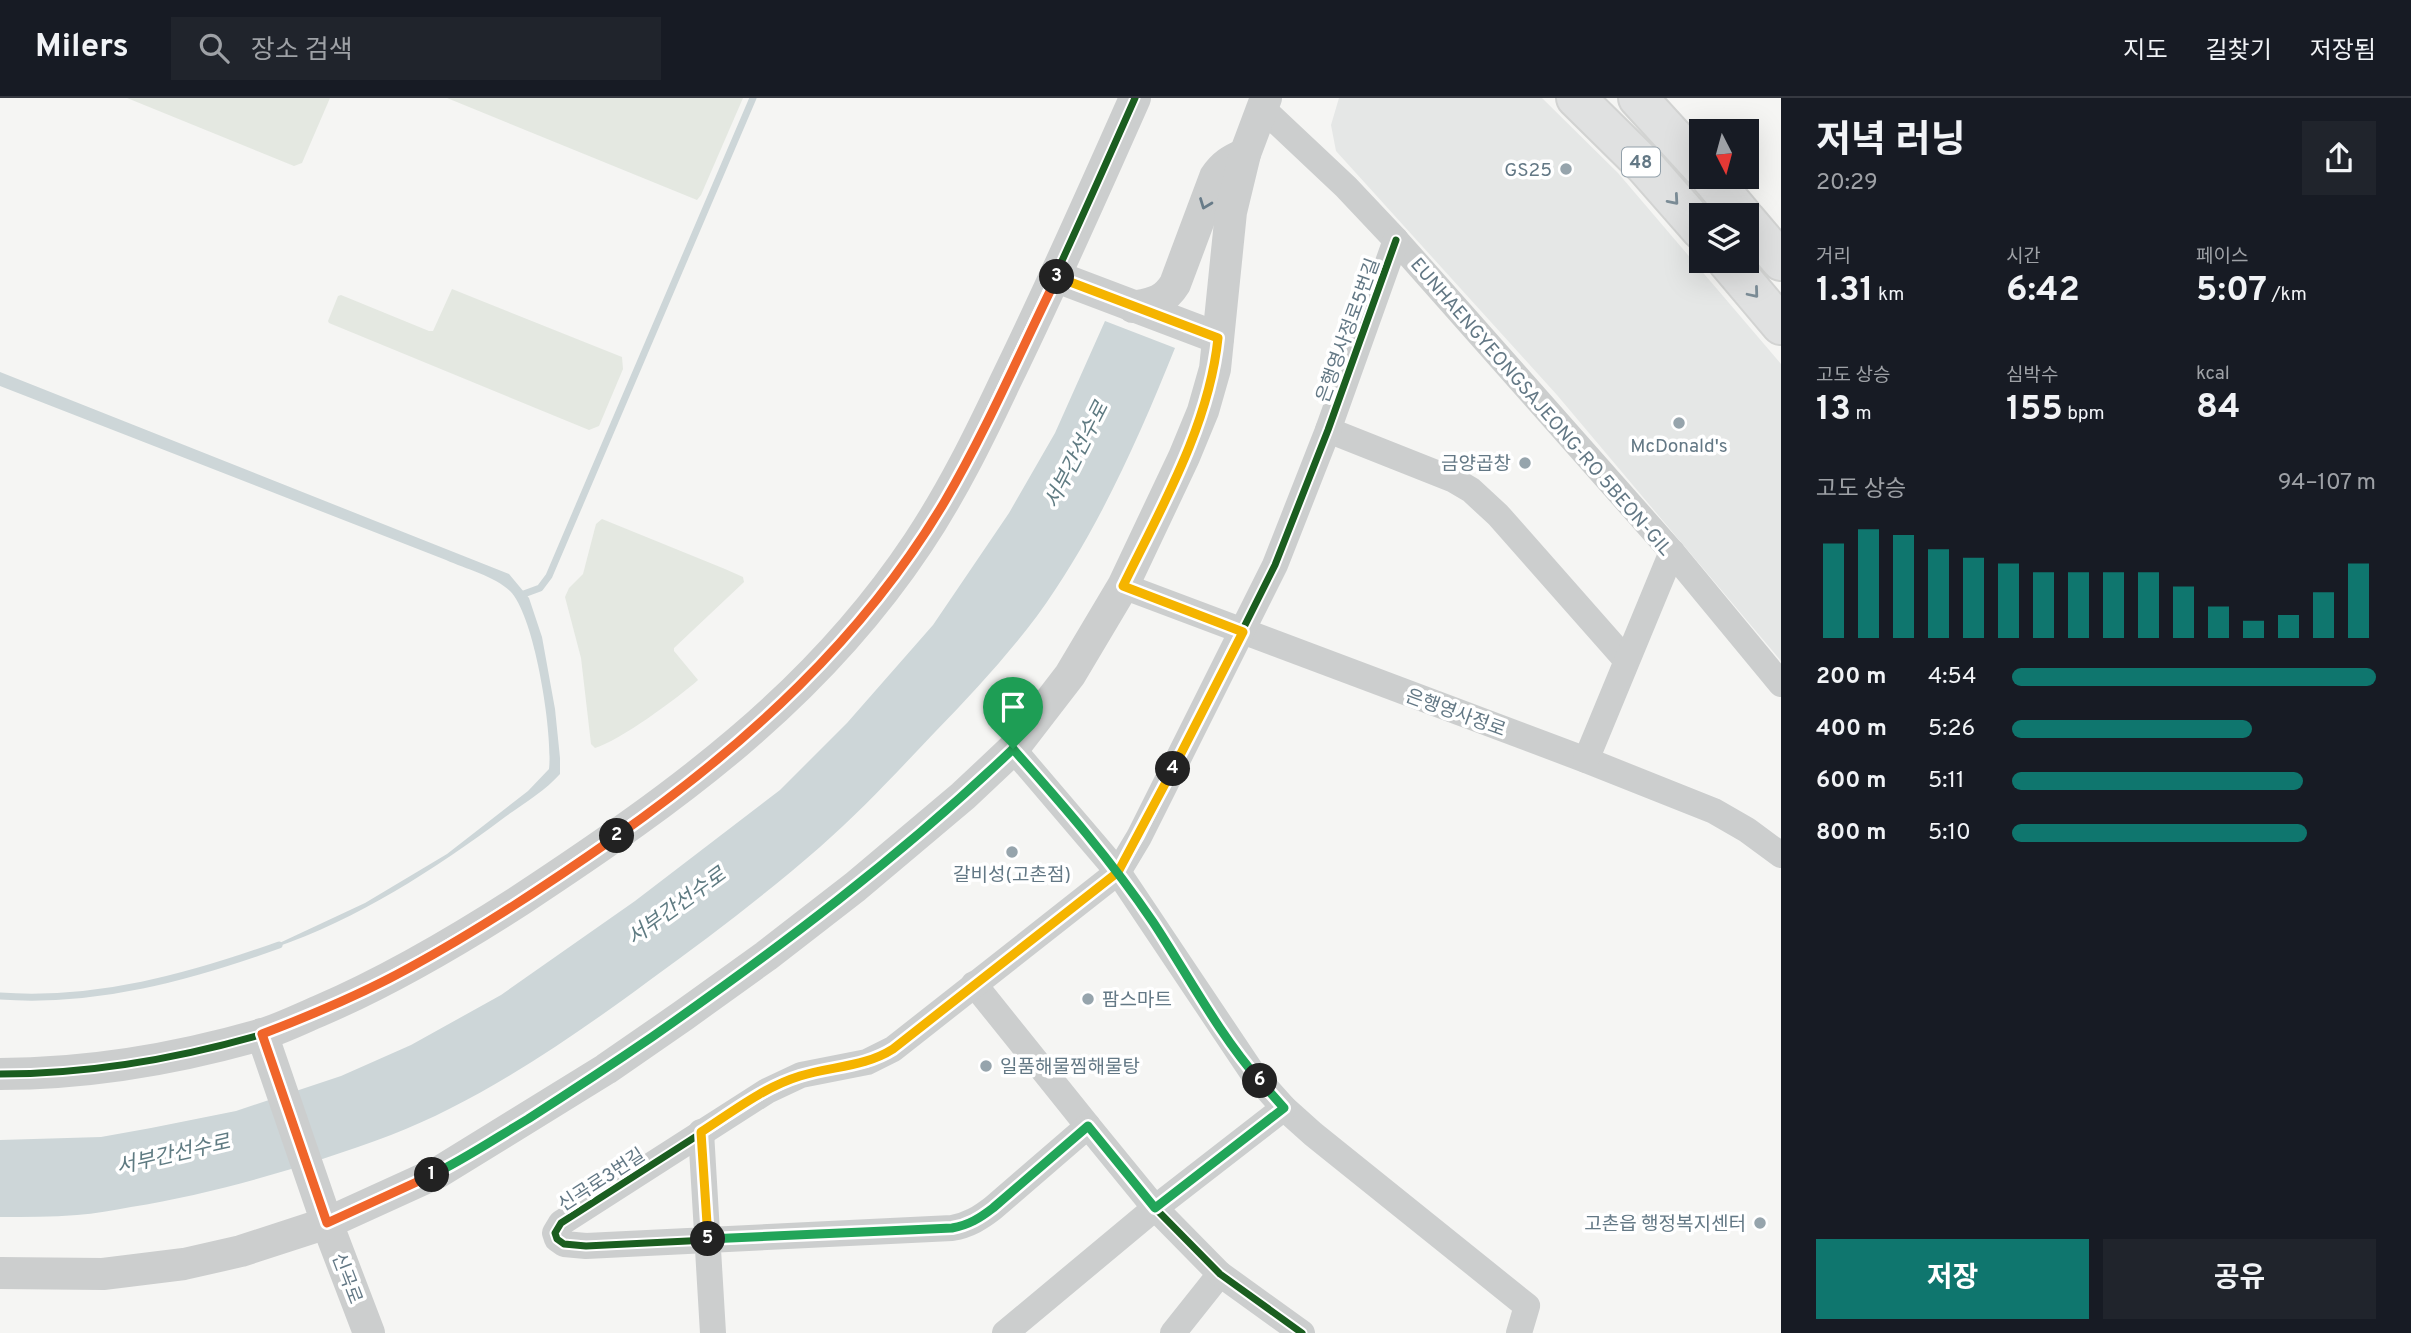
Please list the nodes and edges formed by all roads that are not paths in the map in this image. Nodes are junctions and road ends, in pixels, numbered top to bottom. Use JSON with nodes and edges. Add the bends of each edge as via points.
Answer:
{"nodes":[{"id":1,"x":1135,"y":98,"type":"edge"},
{"id":2,"x":1576,"y":98,"type":"edge"},
{"id":3,"x":1638,"y":98,"type":"edge"},
{"id":4,"x":1264,"y":103,"type":"edge"},
{"id":5,"x":1245,"y":154,"type":"junction"},
{"id":6,"x":1689,"y":154,"type":"edge"},
{"id":7,"x":1720,"y":189,"type":"edge"},
{"id":8,"x":1732,"y":203,"type":"edge"},
{"id":9,"x":1689,"y":216,"type":"edge"},
{"id":10,"x":1759,"y":235,"type":"edge"},
{"id":11,"x":1396,"y":240,"type":"junction"},
{"id":12,"x":1781,"y":261,"type":"edge"},
{"id":13,"x":1737,"y":273,"type":"edge"},
{"id":14,"x":1057,"y":277,"type":"junction"},
{"id":15,"x":1133,"y":307,"type":"junction"},
{"id":16,"x":1781,"y":325,"type":"edge"},
{"id":17,"x":1218,"y":338,"type":"junction"},
{"id":18,"x":1328,"y":430,"type":"junction"},
{"id":19,"x":1672,"y":552,"type":"junction"},
{"id":20,"x":1123,"y":586,"type":"junction"},
{"id":21,"x":1243,"y":632,"type":"junction"},
{"id":22,"x":1626,"y":660,"type":"junction"},
{"id":23,"x":1781,"y":684,"type":"edge"},
{"id":24,"x":1013,"y":749,"type":"junction"},
{"id":25,"x":1586,"y":760,"type":"junction"},
{"id":26,"x":1781,"y":855,"type":"edge"},
{"id":27,"x":1118,"y":872,"type":"junction"},
{"id":28,"x":974,"y":984,"type":"junction"},
{"id":29,"x":267,"y":1048,"type":"junction"},
{"id":30,"x":0,"y":1074,"type":"edge"},
{"id":31,"x":1284,"y":1108,"type":"junction"},
{"id":32,"x":1088,"y":1126,"type":"junction"},
{"id":33,"x":701,"y":1132,"type":"junction"},
{"id":34,"x":1155,"y":1208,"type":"junction"},
{"id":35,"x":322,"y":1210,"type":"junction"},
{"id":36,"x":707,"y":1239,"type":"junction"},
{"id":37,"x":0,"y":1273,"type":"edge"},
{"id":38,"x":1220,"y":1274,"type":"junction"},
{"id":39,"x":369,"y":1333,"type":"edge"},
{"id":40,"x":713,"y":1333,"type":"edge"},
{"id":41,"x":1005,"y":1333,"type":"edge"},
{"id":42,"x":1173,"y":1333,"type":"edge"},
{"id":43,"x":1302,"y":1333,"type":"edge"},
{"id":44,"x":1519,"y":1333,"type":"edge"}],
"edges":[{"from":1,"to":14,"type":"street"},
{"from":2,"to":9,"type":"main road","number":"48","one_way":true},
{"from":3,"to":6,"type":"main road","number":"48"},
{"from":4,"to":5,"type":"street"},
{"from":4,"to":11,"type":"street","name":"EUNHAENGYEONGSAJEONG-RO 5BEON-GIL"},
{"from":5,"to":15,"type":"street","one_way":true,"via":[[1230,160],[1215,177],[1169,294],[1162,301]]},
{"from":5,"to":17,"type":"street","via":[[1227,238]]},
{"from":7,"to":8,"type":"main road"},
{"from":10,"to":12,"type":"main road"},
{"from":11,"to":18,"type":"street","name":"은행영사정로5번길"},
{"from":11,"to":19,"type":"street","name":"EUNHAENGYEONGSAJEONG-RO 5BEON-GIL"},
{"from":13,"to":16,"type":"main road","one_way":true},
{"from":14,"to":15,"type":"street"},
{"from":14,"to":29,"type":"street","via":[[971,452],[917,545],[804,682],[676,794],[602,846],[493,918]]},
{"from":15,"to":17,"type":"street"},
{"from":17,"to":20,"type":"street","via":[[1215,369],[1202,411]]},
{"from":18,"to":21,"type":"street"},
{"from":18,"to":22,"type":"street","name":"은행영사정로5번길","via":[[1471,490]]},
{"from":19,"to":22,"type":"street"},
{"from":19,"to":23,"type":"street","name":"EUNHAENGYEONGSAJEONG-RO 5BEON-GIL"},
{"from":20,"to":21,"type":"street","name":"은행영사정로"},
{"from":20,"to":24,"type":"street","via":[[1070,675]]},
{"from":21,"to":25,"type":"street","name":"은행영사정로"},
{"from":21,"to":27,"type":"street"},
{"from":22,"to":25,"type":"street"},
{"from":24,"to":27,"type":"street"},
{"from":24,"to":35,"type":"street","via":[[855,887],[606,1069],[439,1172]]},
{"from":25,"to":26,"type":"street","name":"은행영사정로","via":[[1714,811]]},
{"from":27,"to":28,"type":"street","name":"신곡로3번길"},
{"from":27,"to":31,"type":"street","via":[[1252,1072]]},
{"from":28,"to":32,"type":"street"},
{"from":28,"to":33,"type":"street","name":"신곡로3번길","via":[[879,1058],[785,1081]]},
{"from":29,"to":30,"type":"street","via":[[165,1057],[97,1069]]},
{"from":29,"to":35,"type":"street","name":"신곡로"},
{"from":31,"to":34,"type":"street"},
{"from":31,"to":44,"type":"street","via":[[1527,1306]]},
{"from":32,"to":34,"type":"street"},
{"from":32,"to":36,"type":"street","name":"신곡로3번길","via":[[993,1208],[965,1226]]},
{"from":33,"to":36,"type":"street"},
{"from":33,"to":36,"type":"street","name":"신곡로3번길","via":[[561,1223],[555,1233],[557,1239],[573,1246]]},
{"from":34,"to":38,"type":"street"},
{"from":34,"to":41,"type":"street"},
{"from":35,"to":37,"type":"street","via":[[241,1251],[184,1264],[103,1274]]},
{"from":35,"to":39,"type":"street","name":"신곡로"},
{"from":36,"to":40,"type":"street"},
{"from":38,"to":42,"type":"street"},
{"from":38,"to":43,"type":"street"}]}
